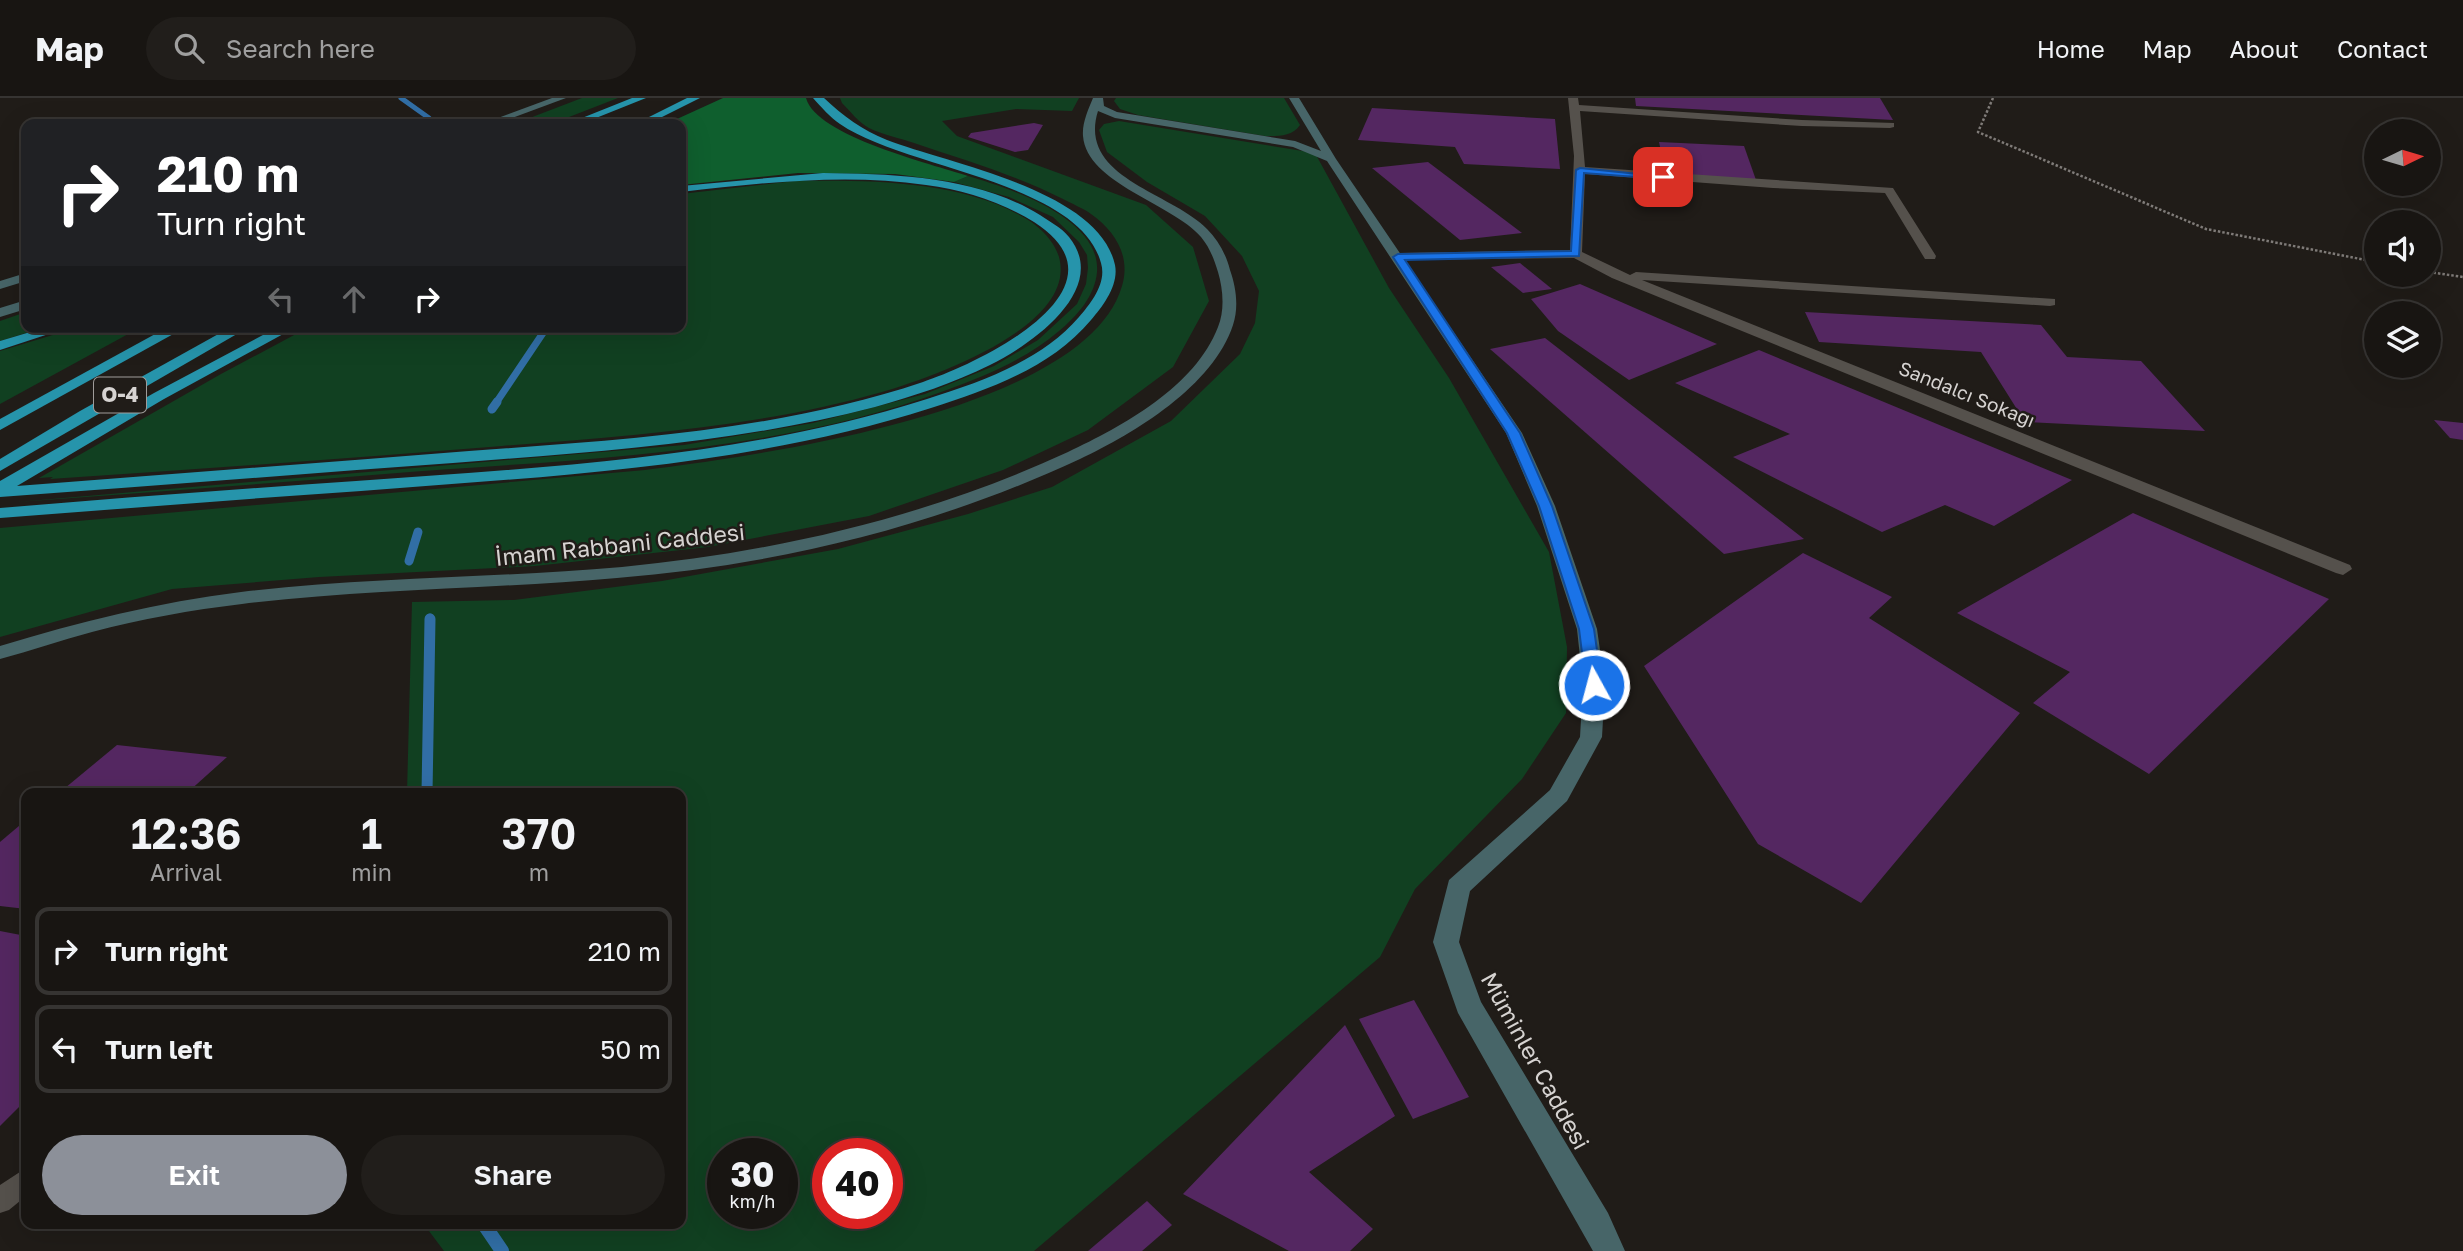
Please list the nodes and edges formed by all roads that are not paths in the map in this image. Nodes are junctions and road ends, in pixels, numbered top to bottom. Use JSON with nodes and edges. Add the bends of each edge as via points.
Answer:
{"nodes":[{"id":1,"x":561,"y":98,"type":"edge"},
{"id":2,"x":566,"y":98,"type":"edge"},
{"id":3,"x":641,"y":98,"type":"edge"},
{"id":4,"x":655,"y":98,"type":"edge"},
{"id":5,"x":695,"y":98,"type":"edge"},
{"id":6,"x":818,"y":98,"type":"edge"},
{"id":7,"x":1294,"y":98,"type":"edge"},
{"id":8,"x":1098,"y":99,"type":"edge"},
{"id":9,"x":1574,"y":103,"type":"edge"},
{"id":10,"x":1132,"y":118,"type":"junction"},
{"id":11,"x":501,"y":119,"type":"edge"},
{"id":12,"x":512,"y":119,"type":"edge"},
{"id":13,"x":585,"y":119,"type":"edge"},
{"id":14,"x":607,"y":119,"type":"edge"},
{"id":15,"x":651,"y":119,"type":"edge"},
{"id":16,"x":1889,"y":125,"type":"dead end"},
{"id":17,"x":1313,"y":127,"type":"junction"},
{"id":18,"x":1088,"y":131,"type":"junction"},
{"id":19,"x":1275,"y":140,"type":"junction"},
{"id":20,"x":1331,"y":159,"type":"junction"},
{"id":21,"x":1580,"y":170,"type":"junction"},
{"id":22,"x":686,"y":188,"type":"edge"},
{"id":23,"x":1576,"y":254,"type":"junction"},
{"id":24,"x":1930,"y":256,"type":"dead end"},
{"id":25,"x":1398,"y":257,"type":"junction"},
{"id":26,"x":1617,"y":275,"type":"junction"},
{"id":27,"x":21,"y":279,"type":"edge"},
{"id":28,"x":0,"y":285,"type":"edge"},
{"id":29,"x":2050,"y":302,"type":"dead end"},
{"id":30,"x":21,"y":306,"type":"edge"},
{"id":31,"x":0,"y":313,"type":"edge"},
{"id":32,"x":43,"y":333,"type":"edge"},
{"id":33,"x":168,"y":333,"type":"edge"},
{"id":34,"x":231,"y":333,"type":"edge"},
{"id":35,"x":278,"y":333,"type":"edge"},
{"id":36,"x":0,"y":346,"type":"edge"},
{"id":37,"x":0,"y":425,"type":"edge"},
{"id":38,"x":0,"y":466,"type":"edge"},
{"id":39,"x":0,"y":490,"type":"edge"},
{"id":40,"x":0,"y":513,"type":"edge"},
{"id":41,"x":2343,"y":569,"type":"dead end"},
{"id":42,"x":0,"y":653,"type":"edge"},
{"id":43,"x":21,"y":1184,"type":"edge"},
{"id":44,"x":0,"y":1201,"type":"edge"},
{"id":45,"x":1609,"y":1251,"type":"edge"}],
"edges":[{"from":1,"to":11,"type":"main road"},
{"from":2,"to":12,"type":"main road"},
{"from":3,"to":13,"type":"highway"},
{"from":4,"to":14,"type":"highway"},
{"from":5,"to":15,"type":"highway"},
{"from":6,"to":40,"type":"highway","via":[[845,125],[990,177],[1057,205],[1080,221],[1099,242],[1107,261],[1109,280],[1101,299],[1061,342],[1027,365],[918,408],[789,440],[575,469]]},
{"from":7,"to":17,"type":"main road","name":"Müminler Caddesi"},
{"from":8,"to":10,"type":"main road","via":[[1106,112]]},
{"from":8,"to":18,"type":"main road"},
{"from":9,"to":16,"type":"street","via":[[1802,123]]},
{"from":9,"to":21,"type":"street"},
{"from":10,"to":18,"type":"main road","via":[[1102,119]]},
{"from":10,"to":19,"type":"main road"},
{"from":17,"to":19,"type":"main road","via":[[1305,138]]},
{"from":17,"to":20,"type":"main road","name":"Müminler Caddesi"},
{"from":18,"to":42,"type":"main road","name":"İmam Rabbani Caddesi","via":[[1092,151],[1101,163],[1189,219],[1210,240],[1226,271],[1230,306],[1218,342],[1189,377],[1145,415],[1053,466],[876,528],[735,558],[660,568],[244,597],[126,617]]},
{"from":19,"to":20,"type":"main road"},
{"from":20,"to":25,"type":"main road","name":"Müminler Caddesi"},
{"from":21,"to":23,"type":"street"},
{"from":21,"to":24,"type":"street","via":[[1889,190]]},
{"from":22,"to":39,"type":"highway","via":[[835,176],[956,188],[988,196],[1045,222],[1071,247],[1073,282],[1063,303],[1036,330],[963,373],[805,418],[645,443]]},
{"from":23,"to":25,"type":"street"},
{"from":23,"to":26,"type":"street","name":"Sandalcı Sokağı"},
{"from":25,"to":45,"type":"main road","name":"Müminler Caddesi","via":[[1514,433],[1546,506],[1587,629],[1594,685],[1591,737],[1559,795],[1458,887],[1446,942],[1468,1005]]},
{"from":26,"to":29,"type":"street"},
{"from":26,"to":41,"type":"street","name":"Sandalcı Sokağı"},
{"from":27,"to":28,"type":"main road"},
{"from":30,"to":31,"type":"main road"},
{"from":32,"to":36,"type":"highway"},
{"from":33,"to":37,"type":"highway","number":"O-4"},
{"from":34,"to":38,"type":"highway","number":"O-4"},
{"from":35,"to":39,"type":"highway","via":[[159,396]]},
{"from":43,"to":44,"type":"lane"}]}
